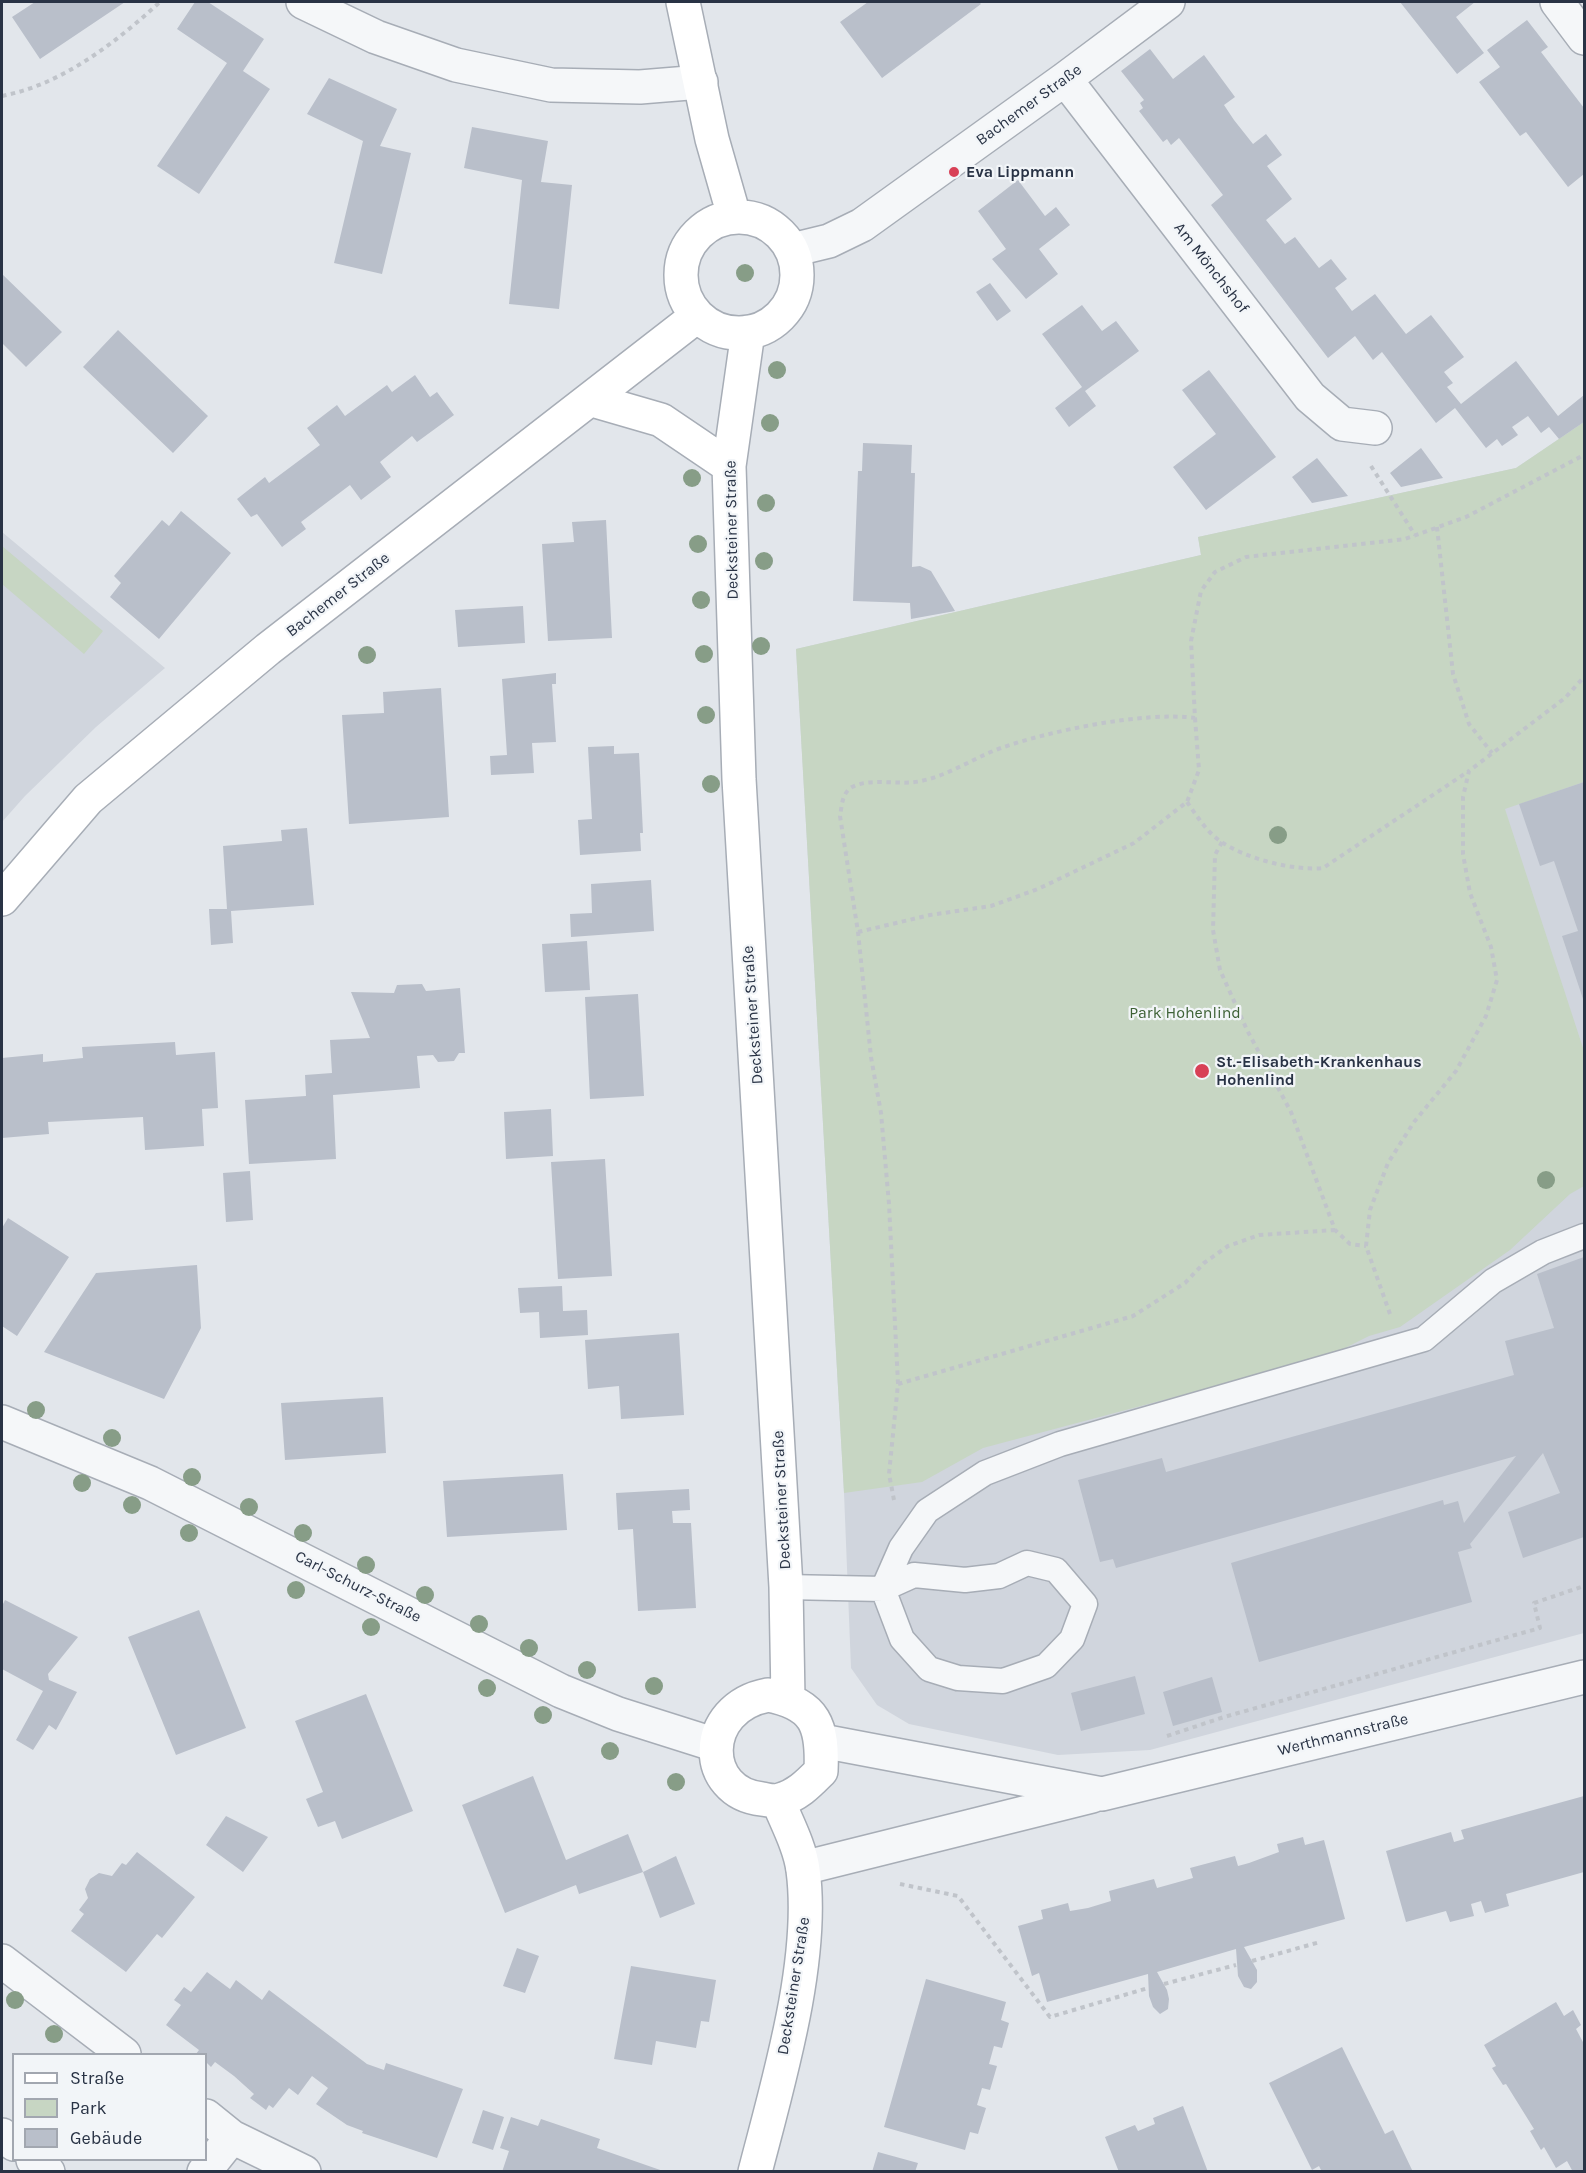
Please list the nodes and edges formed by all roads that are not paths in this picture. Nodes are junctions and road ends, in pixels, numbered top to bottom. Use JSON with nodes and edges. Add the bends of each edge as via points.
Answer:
{"nodes":[{"id":1,"x":303,"y":2,"type":"edge"},
{"id":2,"x":683,"y":2,"type":"edge"},
{"id":3,"x":1168,"y":2,"type":"edge"},
{"id":4,"x":1557,"y":2,"type":"edge"},
{"id":5,"x":1584,"y":38,"type":"edge"},
{"id":6,"x":1065,"y":79,"type":"junction"},
{"id":7,"x":701,"y":82,"type":"junction"},
{"id":8,"x":734,"y":216,"type":"junction"},
{"id":9,"x":792,"y":250,"type":"junction"},
{"id":10,"x":697,"y":316,"type":"junction"},
{"id":11,"x":748,"y":332,"type":"junction"},
{"id":12,"x":592,"y":400,"type":"junction"},
{"id":13,"x":1376,"y":428,"type":"dead end"},
{"id":14,"x":729,"y":466,"type":"junction"},
{"id":15,"x":2,"y":899,"type":"edge"},
{"id":16,"x":1584,"y":1236,"type":"edge"},
{"id":17,"x":2,"y":1422,"type":"edge"},
{"id":18,"x":786,"y":1587,"type":"junction"},
{"id":19,"x":883,"y":1589,"type":"junction"},
{"id":20,"x":1584,"y":1677,"type":"edge"},
{"id":21,"x":788,"y":1699,"type":"junction"},
{"id":22,"x":822,"y":1741,"type":"junction"},
{"id":23,"x":716,"y":1745,"type":"junction"},
{"id":24,"x":1102,"y":1794,"type":"junction"},
{"id":25,"x":778,"y":1801,"type":"junction"},
{"id":26,"x":803,"y":1868,"type":"junction"},
{"id":27,"x":2,"y":1961,"type":"edge"},
{"id":28,"x":121,"y":2053,"type":"edge"},
{"id":29,"x":207,"y":2117,"type":"edge"},
{"id":30,"x":232,"y":2137,"type":"junction"},
{"id":31,"x":34,"y":2161,"type":"edge"},
{"id":32,"x":48,"y":2172,"type":"edge"},
{"id":33,"x":204,"y":2172,"type":"edge"},
{"id":34,"x":304,"y":2172,"type":"edge"},
{"id":35,"x":755,"y":2172,"type":"edge"}],
"edges":[{"from":1,"to":7,"type":"street","via":[[376,37],[456,65],[551,85],[640,87]]},
{"from":2,"to":7,"type":"street"},
{"from":3,"to":6,"type":"street","name":"Bachemer Straße"},
{"from":4,"to":5,"type":"street"},
{"from":6,"to":9,"type":"street","name":"Bachemer Straße","via":[[861,225],[829,241]]},
{"from":6,"to":13,"type":"street","name":"Am Mönchshof","via":[[1310,397],[1342,424]]},
{"from":7,"to":8,"type":"street"},
{"from":8,"to":9,"type":"street","via":[[763,221],[780,233]]},
{"from":8,"to":10,"type":"street","via":[[712,222],[696,234],[682,258],[684,294]]},
{"from":9,"to":11,"type":"street","via":[[796,288],[788,306],[775,320]]},
{"from":10,"to":11,"type":"street","via":[[719,330]]},
{"from":10,"to":12,"type":"street","name":"Bachemer Straße"},
{"from":11,"to":14,"type":"street","name":"Decksteiner Straße"},
{"from":12,"to":14,"type":"street","via":[[661,420]]},
{"from":12,"to":15,"type":"street","name":"Bachemer Straße","via":[[268,649],[88,799]]},
{"from":14,"to":18,"type":"street","name":"Decksteiner Straße","via":[[738,779]]},
{"from":16,"to":19,"type":"lane","via":[[1543,1252],[1492,1281],[1424,1339],[1060,1444],[985,1473],[927,1511],[901,1548]]},
{"from":17,"to":23,"type":"street","name":"Carl-Schurz-Straße","via":[[150,1483],[561,1691]]},
{"from":18,"to":19,"type":"lane"},
{"from":18,"to":21,"type":"street","name":"Decksteiner Straße"},
{"from":19,"to":19,"type":"lane","via":[[902,1639],[929,1669],[969,1679],[1004,1681],[1046,1666],[1072,1639],[1085,1604],[1056,1570],[1028,1563],[999,1576],[965,1580],[914,1575]]},
{"from":20,"to":24,"type":"street","name":"Werthmannstraße"},
{"from":21,"to":22,"type":"street","via":[[803,1708],[818,1728]]},
{"from":21,"to":23,"type":"street","via":[[768,1695],[750,1698],[732,1710],[721,1725]]},
{"from":22,"to":24,"type":"street","name":"Werthmannstraße"},
{"from":22,"to":25,"type":"street","via":[[821,1771],[801,1791]]},
{"from":23,"to":25,"type":"street","via":[[718,1764],[735,1790],[752,1798]]},
{"from":24,"to":26,"type":"street","name":"Werthmannstraße"},
{"from":25,"to":26,"type":"street","name":"Decksteiner Straße"},
{"from":26,"to":35,"type":"street","name":"Decksteiner Straße","via":[[806,1919],[798,1982]]},
{"from":27,"to":28,"type":"street"},
{"from":29,"to":30,"type":"street"},
{"from":30,"to":33,"type":"street"},
{"from":30,"to":34,"type":"street"},
{"from":31,"to":32,"type":"street"}]}
